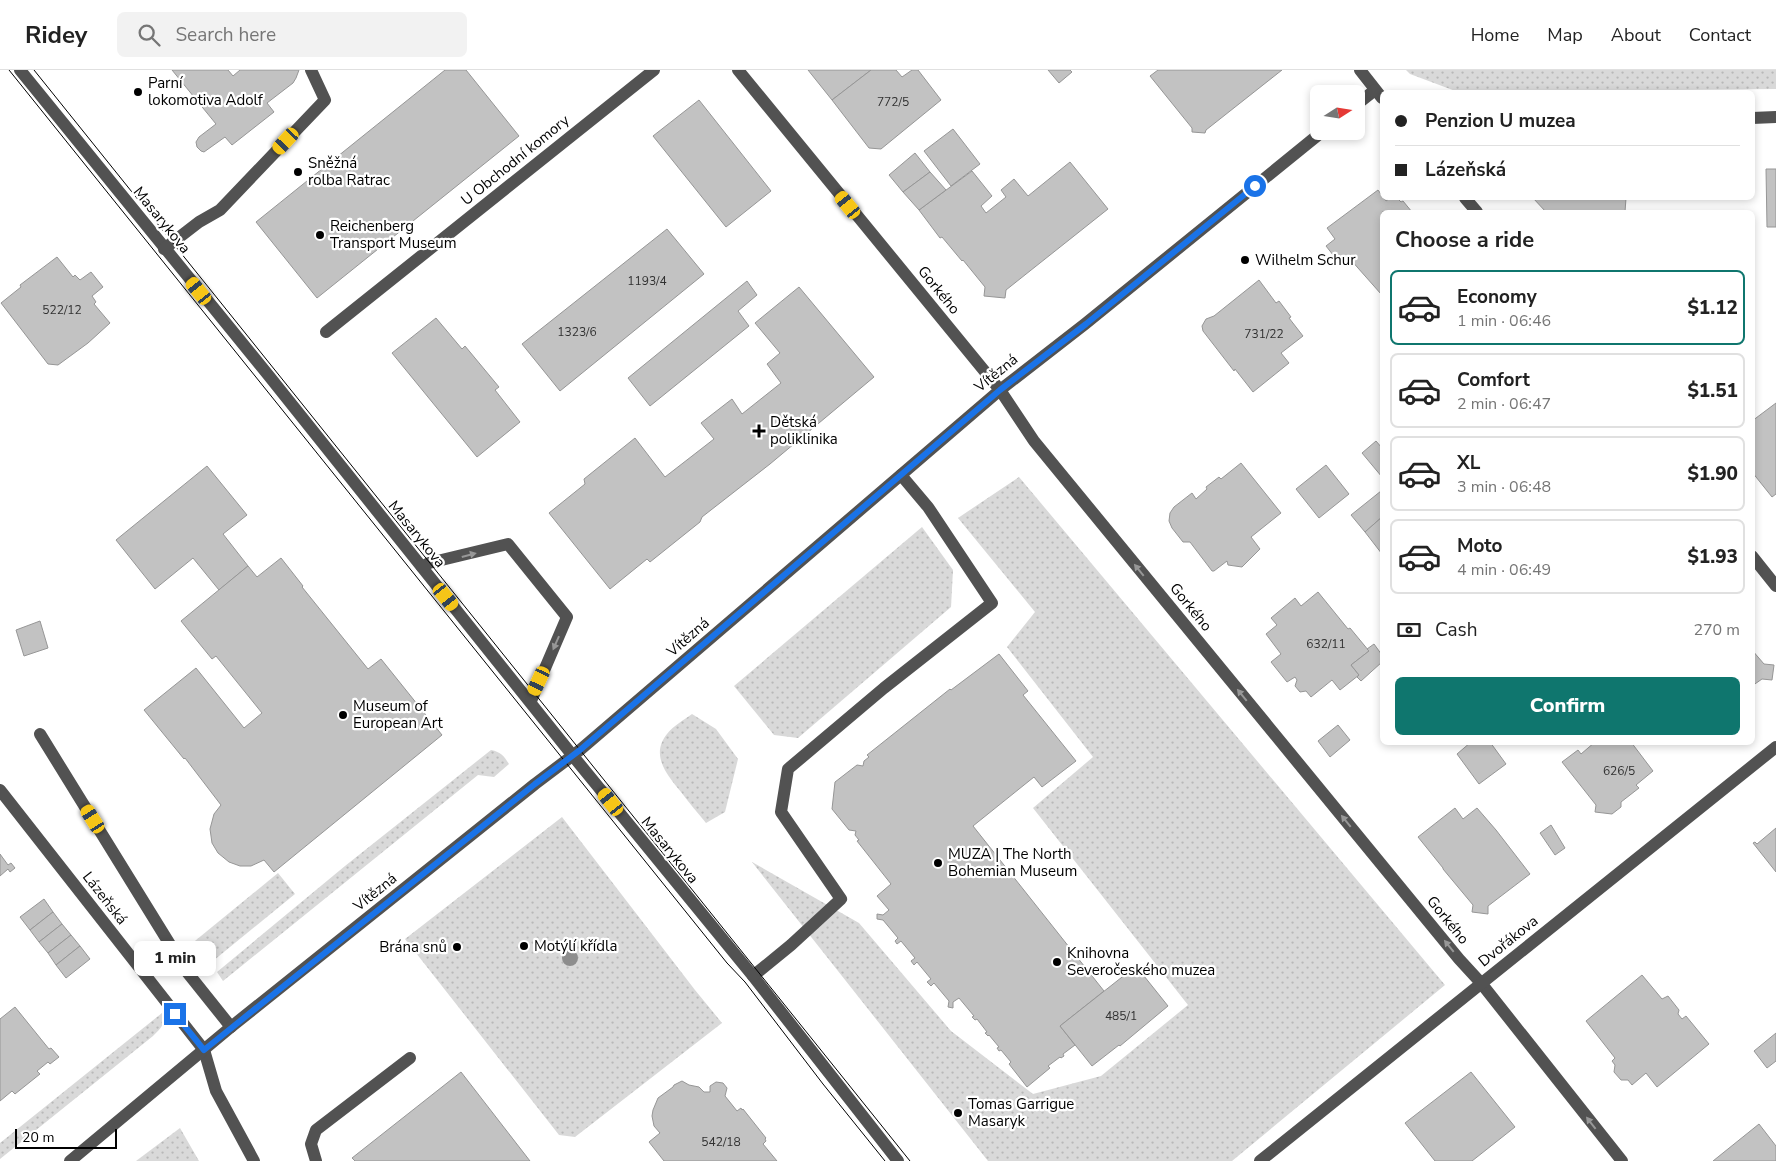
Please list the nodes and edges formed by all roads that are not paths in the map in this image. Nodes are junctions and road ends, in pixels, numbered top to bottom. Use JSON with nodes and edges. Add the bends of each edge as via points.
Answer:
{"nodes":[{"id":1,"x":20,"y":70,"type":"edge"},
{"id":2,"x":311,"y":70,"type":"edge"},
{"id":3,"x":654,"y":70,"type":"edge"},
{"id":4,"x":738,"y":70,"type":"edge"},
{"id":5,"x":1360,"y":70,"type":"edge"},
{"id":6,"x":1379,"y":94,"type":"edge"},
{"id":7,"x":1365,"y":101,"type":"edge"},
{"id":8,"x":1776,"y":117,"type":"edge"},
{"id":9,"x":1755,"y":118,"type":"edge"},
{"id":10,"x":1312,"y":140,"type":"edge"},
{"id":11,"x":1467,"y":200,"type":"edge"},
{"id":12,"x":1475,"y":210,"type":"edge"},
{"id":13,"x":164,"y":249,"type":"junction"},
{"id":14,"x":326,"y":332,"type":"dead end"},
{"id":15,"x":1000,"y":390,"type":"junction"},
{"id":16,"x":901,"y":476,"type":"junction"},
{"id":17,"x":1755,"y":560,"type":"edge"},
{"id":18,"x":422,"y":567,"type":"junction"},
{"id":19,"x":1776,"y":586,"type":"edge"},
{"id":20,"x":531,"y":701,"type":"junction"},
{"id":21,"x":40,"y":734,"type":"dead end"},
{"id":22,"x":1776,"y":747,"type":"edge"},
{"id":23,"x":573,"y":756,"type":"junction"},
{"id":24,"x":0,"y":790,"type":"edge"},
{"id":25,"x":753,"y":976,"type":"junction"},
{"id":26,"x":1481,"y":983,"type":"junction"},
{"id":27,"x":231,"y":1027,"type":"junction"},
{"id":28,"x":204,"y":1050,"type":"junction"},
{"id":29,"x":410,"y":1058,"type":"dead end"},
{"id":30,"x":76,"y":1159,"type":"edge"},
{"id":31,"x":254,"y":1161,"type":"edge"},
{"id":32,"x":316,"y":1161,"type":"edge"},
{"id":33,"x":898,"y":1161,"type":"edge"},
{"id":34,"x":1260,"y":1161,"type":"edge"},
{"id":35,"x":1622,"y":1161,"type":"edge"}],
"edges":[{"from":1,"to":13,"type":"street","name":"Masarykova"},
{"from":2,"to":13,"type":"street","via":[[325,100],[220,210]]},
{"from":3,"to":14,"type":"street","name":"U Obchodní komory"},
{"from":4,"to":15,"type":"street","name":"Gorkého"},
{"from":5,"to":6,"type":"street"},
{"from":6,"to":7,"type":"street"},
{"from":8,"to":9,"type":"street"},
{"from":10,"to":15,"type":"street","name":"Vítězná"},
{"from":11,"to":12,"type":"street"},
{"from":13,"to":18,"type":"street","name":"Masarykova"},
{"from":15,"to":16,"type":"street","name":"Vítězná"},
{"from":26,"to":15,"type":"street","name":"Gorkého","one_way":true,"via":[[1034,441]]},
{"from":16,"to":23,"type":"street","name":"Vítězná"},
{"from":16,"to":25,"type":"street","via":[[928,507],[992,603],[788,769],[781,812],[841,899]]},
{"from":17,"to":19,"type":"street"},
{"from":18,"to":20,"type":"street","name":"Masarykova"},
{"from":18,"to":20,"type":"street","one_way":true,"via":[[508,544],[567,617]]},
{"from":20,"to":23,"type":"street","name":"Masarykova"},
{"from":21,"to":27,"type":"street","via":[[187,972]]},
{"from":22,"to":26,"type":"street","name":"Dvořákova"},
{"from":23,"to":25,"type":"street","name":"Masarykova"},
{"from":23,"to":27,"type":"street","name":"Vítězná"},
{"from":24,"to":28,"type":"street","name":"Lázeňská"},
{"from":25,"to":33,"type":"street","name":"Masarykova"},
{"from":26,"to":34,"type":"street","name":"Dvořákova"},
{"from":35,"to":26,"type":"street","name":"Gorkého","one_way":true},
{"from":27,"to":28,"type":"street","name":"Vítězná"},
{"from":28,"to":30,"type":"street","name":"Vítězná"},
{"from":28,"to":31,"type":"street","via":[[216,1091]]},
{"from":29,"to":32,"type":"street","via":[[316,1130],[310,1144]]}]}
